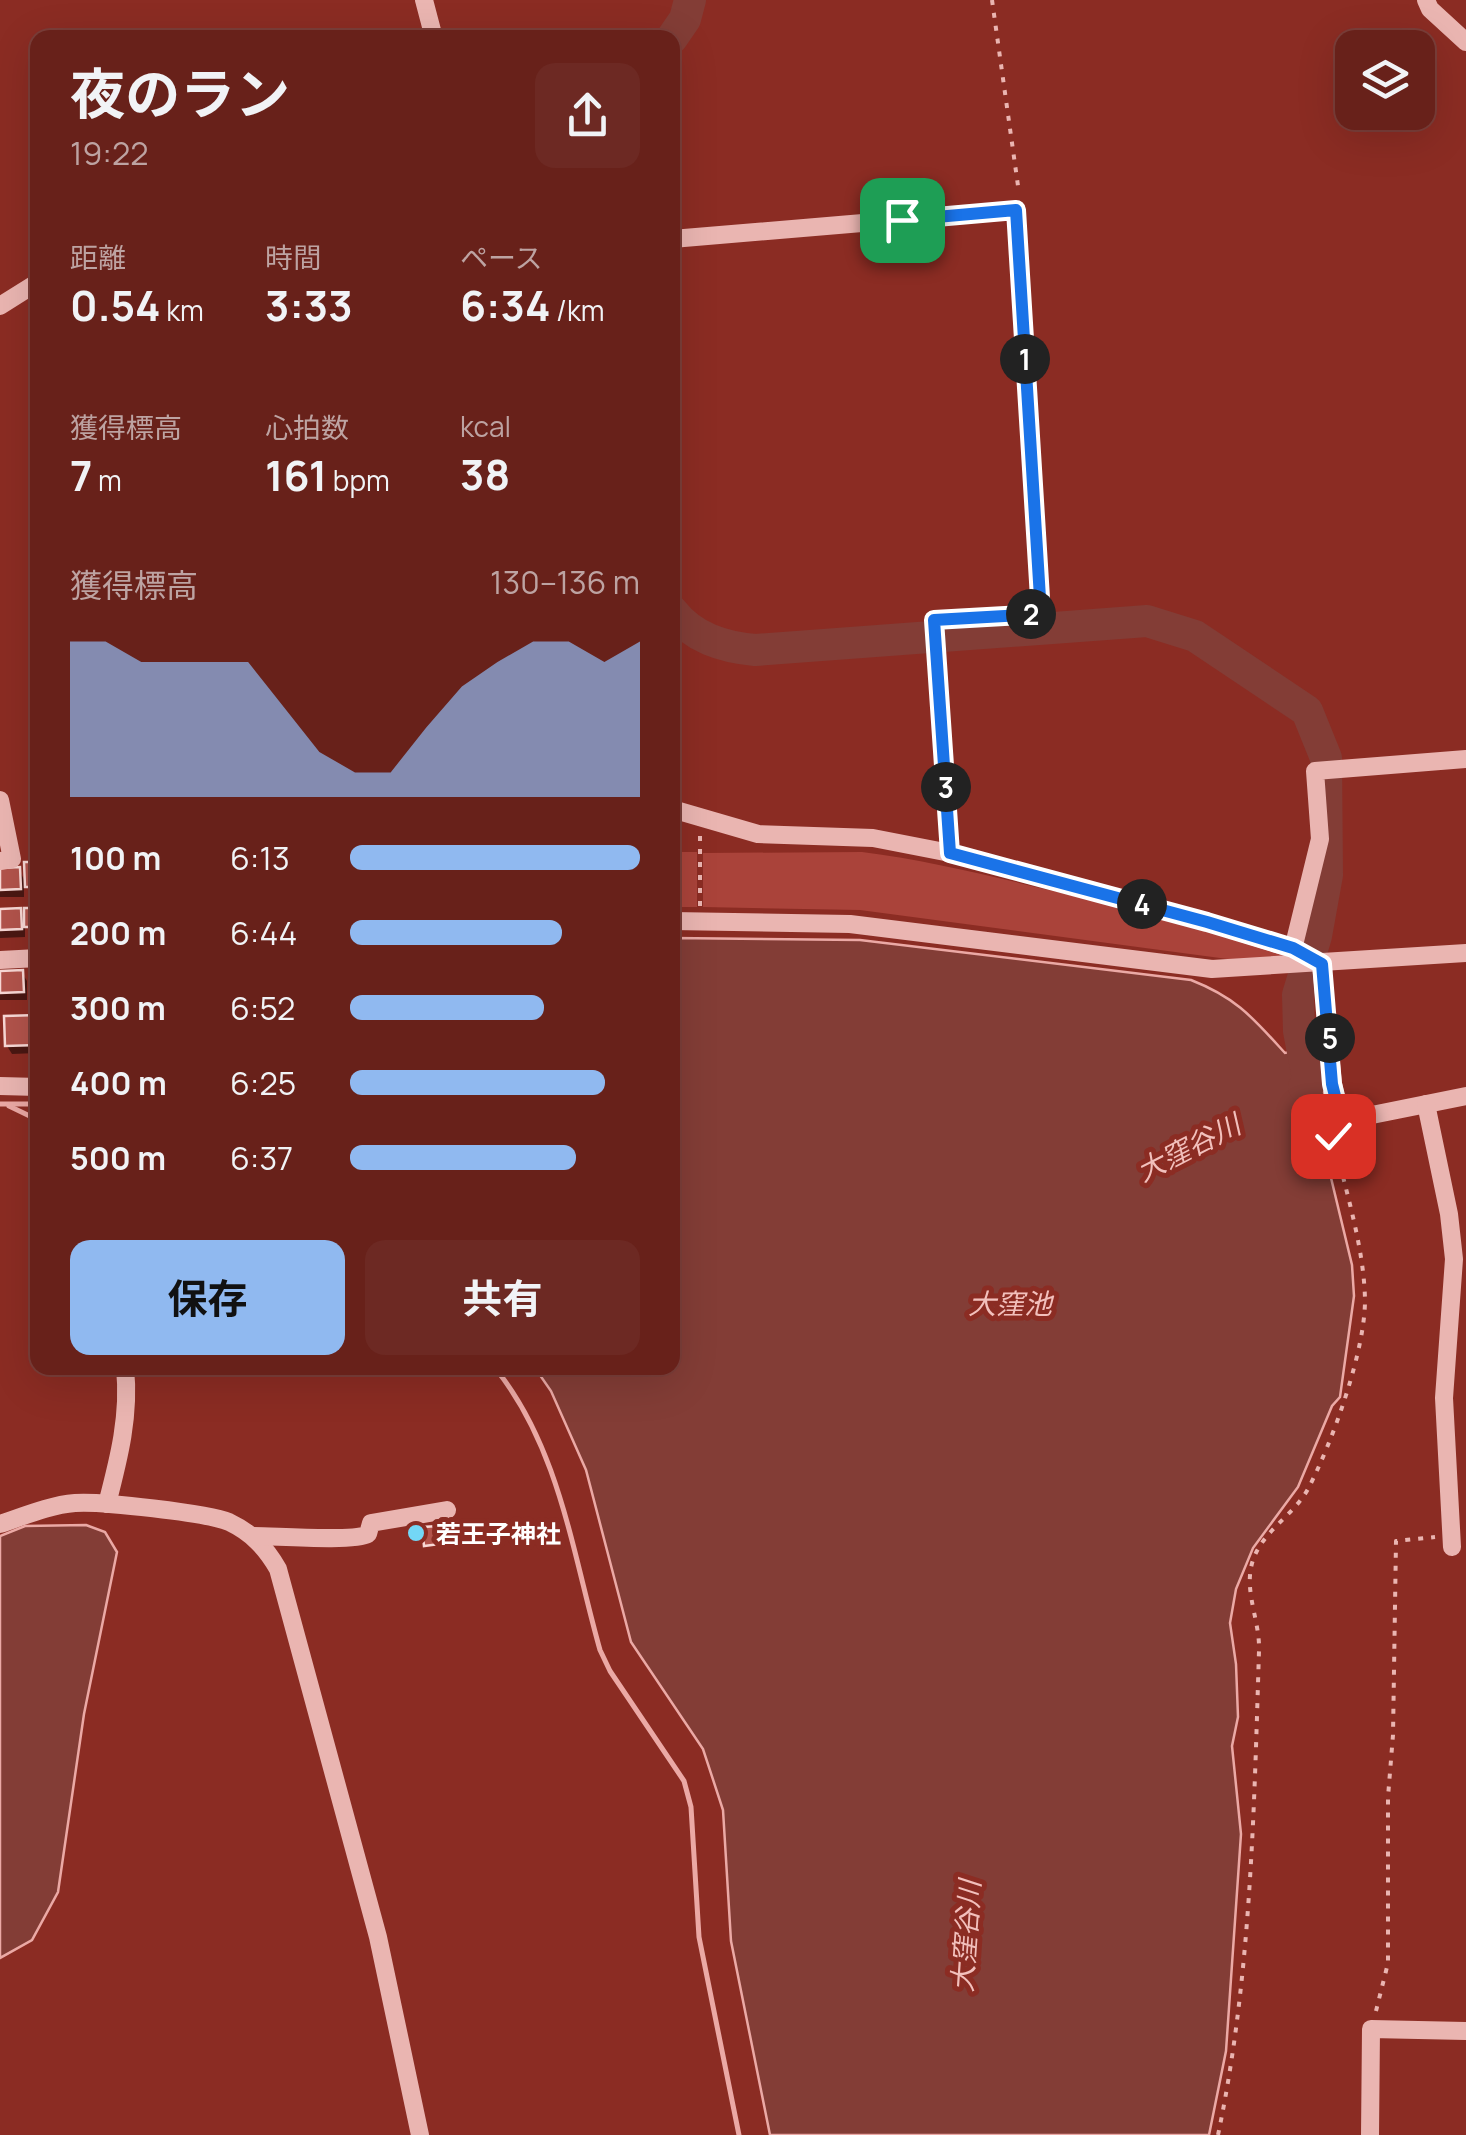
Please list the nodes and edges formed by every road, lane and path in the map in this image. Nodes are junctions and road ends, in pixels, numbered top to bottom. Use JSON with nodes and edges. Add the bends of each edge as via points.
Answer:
{"nodes":[{"id":1,"x":424,"y":0,"type":"edge"},
{"id":2,"x":992,"y":0,"type":"edge"},
{"id":3,"x":1426,"y":0,"type":"edge"},
{"id":4,"x":432,"y":30,"type":"edge"},
{"id":5,"x":1466,"y":42,"type":"edge"},
{"id":6,"x":1016,"y":210,"type":"junction"},
{"id":7,"x":680,"y":238,"type":"edge"},
{"id":8,"x":30,"y":287,"type":"edge"},
{"id":9,"x":0,"y":306,"type":"edge"},
{"id":10,"x":1466,"y":759,"type":"edge"},
{"id":11,"x":0,"y":800,"type":"edge"},
{"id":12,"x":680,"y":811,"type":"edge"},
{"id":13,"x":700,"y":840,"type":"dead end"},
{"id":14,"x":950,"y":853,"type":"junction"},
{"id":15,"x":0,"y":861,"type":"edge"},
{"id":16,"x":700,"y":914,"type":"dead end"},
{"id":17,"x":680,"y":921,"type":"edge"},
{"id":18,"x":1466,"y":953,"type":"edge"},
{"id":19,"x":30,"y":958,"type":"edge"},
{"id":20,"x":1308,"y":959,"type":"junction"},
{"id":21,"x":0,"y":960,"type":"edge"},
{"id":22,"x":1,"y":1081,"type":"edge"},
{"id":23,"x":30,"y":1086,"type":"edge"},
{"id":24,"x":1466,"y":1096,"type":"edge"},
{"id":25,"x":1426,"y":1104,"type":"junction"},
{"id":26,"x":1339,"y":1112,"type":"junction"},
{"id":27,"x":125,"y":1375,"type":"edge"},
{"id":28,"x":107,"y":1504,"type":"junction"},
{"id":29,"x":447,"y":1510,"type":"dead end"},
{"id":30,"x":0,"y":1524,"type":"edge"},
{"id":31,"x":252,"y":1536,"type":"junction"},
{"id":32,"x":1452,"y":1547,"type":"joint"},
{"id":33,"x":1371,"y":2029,"type":"junction"},
{"id":34,"x":1466,"y":2030,"type":"edge"},
{"id":35,"x":420,"y":2135,"type":"edge"},
{"id":36,"x":1218,"y":2135,"type":"edge"},
{"id":37,"x":1370,"y":2135,"type":"edge"}],
"edges":[{"from":1,"to":4,"type":"street"},
{"from":2,"to":6,"type":"path","via":[[1020,188]]},
{"from":3,"to":5,"type":"street"},
{"from":6,"to":7,"type":"street"},
{"from":6,"to":14,"type":"path","via":[[1041,614],[934,620]]},
{"from":8,"to":9,"type":"street"},
{"from":10,"to":20,"type":"street","via":[[1315,771],[1320,839]]},
{"from":11,"to":15,"type":"street","via":[[12,859]]},
{"from":12,"to":14,"type":"street","via":[[758,834],[873,838]]},
{"from":13,"to":16,"type":"path"},
{"from":14,"to":20,"type":"street"},
{"from":17,"to":20,"type":"street","via":[[850,924],[1212,969]]},
{"from":18,"to":20,"type":"street"},
{"from":19,"to":21,"type":"street"},
{"from":20,"to":26,"type":"street"},
{"from":22,"to":23,"type":"street"},
{"from":24,"to":25,"type":"street"},
{"from":25,"to":26,"type":"street","via":[[1357,1118]]},
{"from":25,"to":32,"type":"street","via":[[1454,1259],[1444,1398]]},
{"from":26,"to":36,"type":"path","via":[[1333,1136],[1365,1302],[1352,1380],[1306,1492],[1256,1550],[1250,1576],[1260,1645],[1242,1987]]},
{"from":27,"to":28,"type":"street","via":[[128,1400]]},
{"from":28,"to":30,"type":"street","via":[[75,1503]]},
{"from":28,"to":31,"type":"street","via":[[226,1520]]},
{"from":29,"to":31,"type":"street","via":[[372,1523],[358,1540]]},
{"from":31,"to":35,"type":"street","via":[[278,1570],[378,1938]]},
{"from":32,"to":33,"type":"path","via":[[1441,1536],[1396,1541],[1388,1964]]},
{"from":33,"to":34,"type":"street"},
{"from":33,"to":37,"type":"street"}]}
